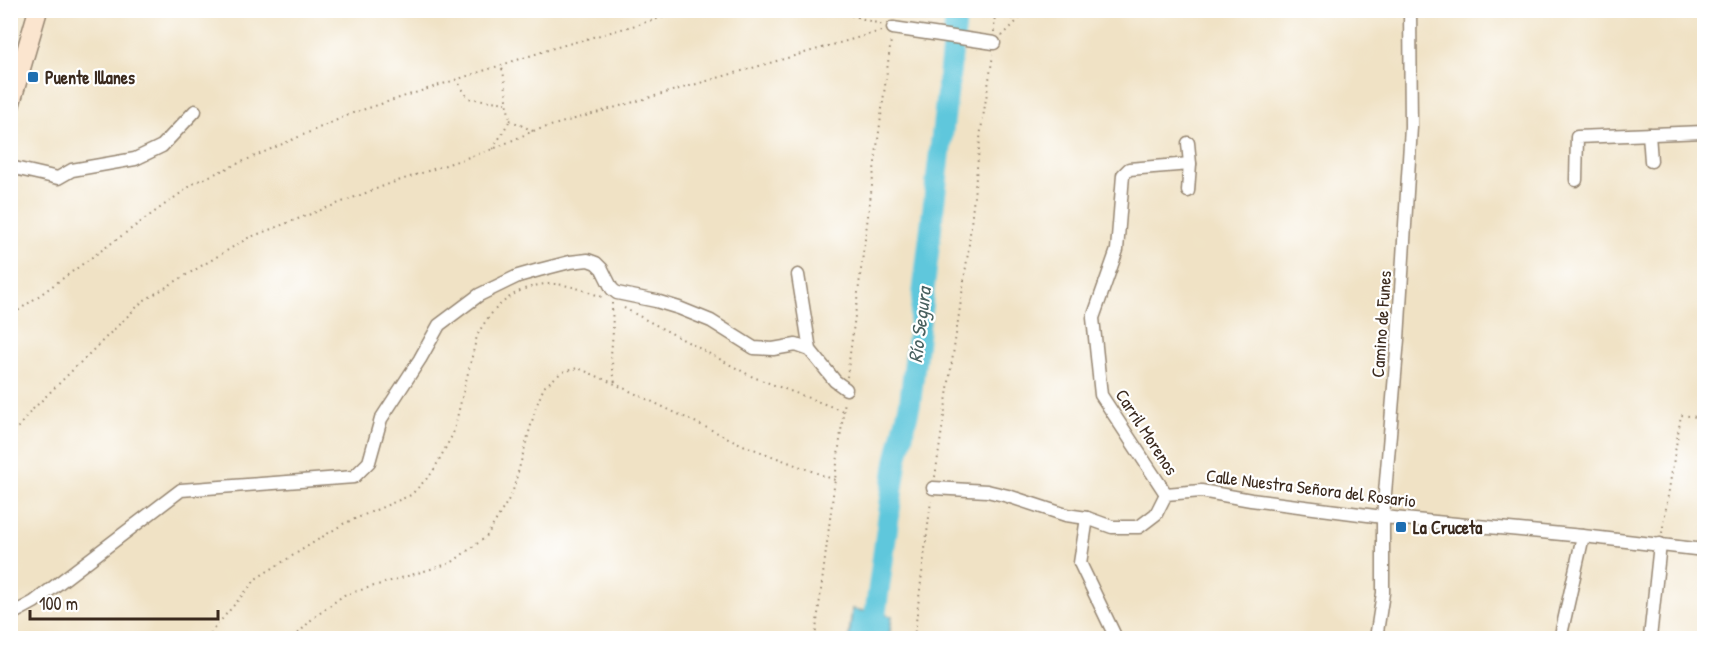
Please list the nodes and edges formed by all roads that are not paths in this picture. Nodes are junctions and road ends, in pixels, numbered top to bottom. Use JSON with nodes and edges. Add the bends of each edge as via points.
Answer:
{"nodes":[{"id":1,"x":38,"y":10,"type":"edge"},
{"id":2,"x":1410,"y":10,"type":"edge"},
{"id":3,"x":892,"y":28,"type":"road end"},
{"id":4,"x":994,"y":43,"type":"road end"},
{"id":5,"x":10,"y":106,"type":"edge"},
{"id":6,"x":195,"y":111,"type":"dead end"},
{"id":7,"x":1704,"y":132,"type":"edge"},
{"id":8,"x":1649,"y":134,"type":"junction"},
{"id":9,"x":1188,"y":143,"type":"dead end"},
{"id":10,"x":1651,"y":160,"type":"dead end"},
{"id":11,"x":1190,"y":164,"type":"junction"},
{"id":12,"x":10,"y":167,"type":"edge"},
{"id":13,"x":1576,"y":180,"type":"dead end"},
{"id":14,"x":1188,"y":191,"type":"dead end"},
{"id":15,"x":798,"y":274,"type":"dead end"},
{"id":16,"x":810,"y":350,"type":"junction"},
{"id":17,"x":846,"y":389,"type":"road end"},
{"id":18,"x":933,"y":488,"type":"road end"},
{"id":19,"x":1166,"y":494,"type":"junction"},
{"id":20,"x":1383,"y":517,"type":"junction"},
{"id":21,"x":1087,"y":518,"type":"junction"},
{"id":22,"x":1583,"y":536,"type":"junction"},
{"id":23,"x":1660,"y":544,"type":"junction"},
{"id":24,"x":1704,"y":550,"type":"edge"},
{"id":25,"x":10,"y":615,"type":"edge"},
{"id":26,"x":1116,"y":639,"type":"edge"},
{"id":27,"x":1376,"y":639,"type":"edge"},
{"id":28,"x":1562,"y":639,"type":"edge"},
{"id":29,"x":1650,"y":639,"type":"edge"}],
"edges":[{"from":1,"to":5,"type":"main road"},
{"from":2,"to":20,"type":"street","name":"Camino de Funes","via":[[1411,127]]},
{"from":3,"to":4,"type":"street"},
{"from":6,"to":12,"type":"street","via":[[162,146],[135,159],[72,170],[58,178]]},
{"from":7,"to":8,"type":"street"},
{"from":8,"to":10,"type":"street"},
{"from":8,"to":13,"type":"street","via":[[1577,138]]},
{"from":9,"to":11,"type":"street"},
{"from":11,"to":14,"type":"street"},
{"from":11,"to":19,"type":"street","name":"Carril Morenos","via":[[1130,169],[1123,175],[1117,250],[1093,318],[1101,395]]},
{"from":15,"to":16,"type":"street"},
{"from":16,"to":17,"type":"street"},
{"from":16,"to":25,"type":"street","via":[[796,345],[754,348],[696,315],[657,301],[612,295],[602,269],[588,260],[518,276],[479,295],[439,325],[381,419],[369,462],[354,477],[181,490],[34,602]]},
{"from":18,"to":21,"type":"street","via":[[998,494]]},
{"from":19,"to":20,"type":"street","name":"Calle Nuestra Señora del Rosario","via":[[1201,491]]},
{"from":19,"to":21,"type":"street","via":[[1156,514],[1138,527],[1112,528]]},
{"from":20,"to":22,"type":"street","name":"Calle Nuestra Señora del Rosario"},
{"from":20,"to":27,"type":"street","name":"Camino de Funes","via":[[1383,593]]},
{"from":21,"to":26,"type":"street","via":[[1080,563]]},
{"from":22,"to":23,"type":"street","name":"Calle Nuestra Señora del Rosario"},
{"from":22,"to":28,"type":"street"},
{"from":23,"to":24,"type":"street","name":"Calle Nuestra Señora del Rosario"},
{"from":23,"to":29,"type":"street"}]}
